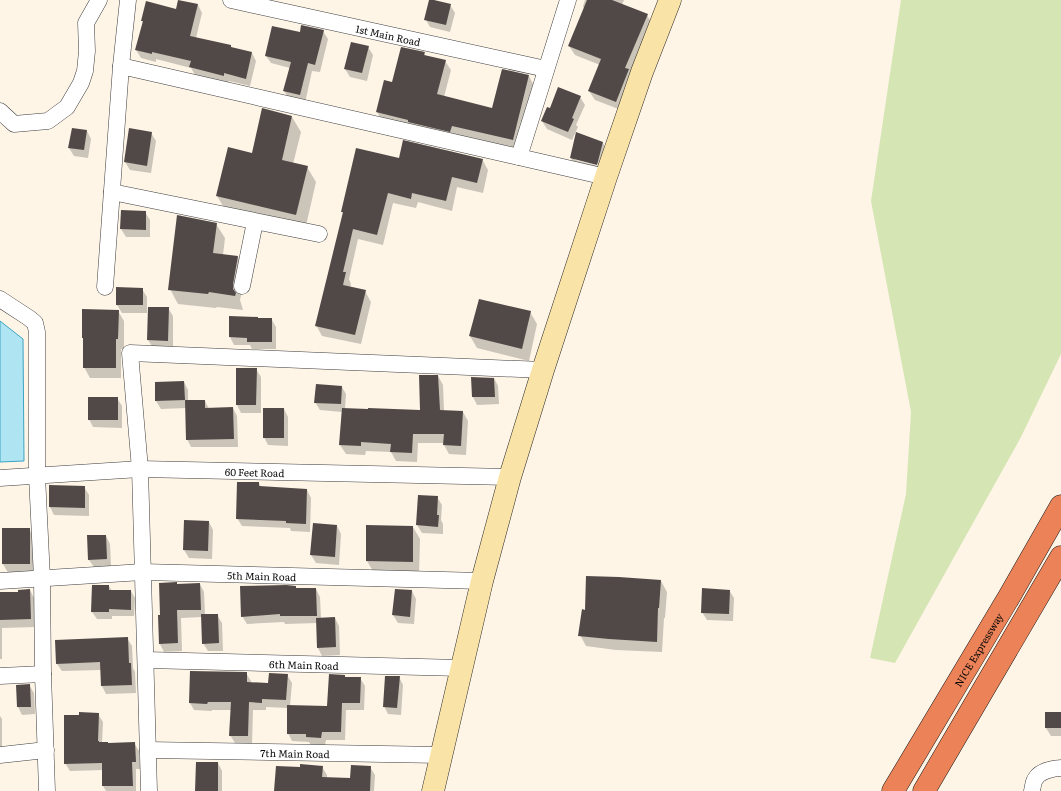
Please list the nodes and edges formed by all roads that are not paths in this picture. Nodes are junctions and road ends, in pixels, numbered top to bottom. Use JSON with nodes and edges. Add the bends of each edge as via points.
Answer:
{"nodes":[{"id":1,"x":99,"y":0,"type":"edge"},
{"id":2,"x":128,"y":0,"type":"edge"},
{"id":3,"x":231,"y":0,"type":"edge"},
{"id":4,"x":568,"y":0,"type":"edge"},
{"id":5,"x":670,"y":0,"type":"edge"},
{"id":6,"x":121,"y":66,"type":"junction"},
{"id":7,"x":546,"y":70,"type":"junction"},
{"id":8,"x":0,"y":111,"type":"edge"},
{"id":9,"x":519,"y":157,"type":"junction"},
{"id":10,"x":606,"y":177,"type":"junction"},
{"id":11,"x":112,"y":192,"type":"junction"},
{"id":12,"x":255,"y":222,"type":"junction"},
{"id":13,"x":319,"y":234,"type":"dead end"},
{"id":14,"x":242,"y":286,"type":"dead end"},
{"id":15,"x":105,"y":287,"type":"dead end"},
{"id":16,"x":0,"y":299,"type":"edge"},
{"id":17,"x":543,"y":370,"type":"junction"},
{"id":18,"x":140,"y":469,"type":"junction"},
{"id":19,"x":37,"y":476,"type":"junction"},
{"id":20,"x":510,"y":477,"type":"junction"},
{"id":21,"x":0,"y":478,"type":"edge"},
{"id":22,"x":1061,"y":506,"type":"edge"},
{"id":23,"x":1061,"y":557,"type":"edge"},
{"id":24,"x":143,"y":572,"type":"junction"},
{"id":25,"x":42,"y":578,"type":"junction"},
{"id":26,"x":0,"y":581,"type":"edge"},
{"id":27,"x":482,"y":581,"type":"junction"},
{"id":28,"x":146,"y":660,"type":"junction"},
{"id":29,"x":461,"y":668,"type":"junction"},
{"id":30,"x":43,"y":674,"type":"junction"},
{"id":31,"x":0,"y":676,"type":"edge"},
{"id":32,"x":46,"y":750,"type":"junction"},
{"id":33,"x":148,"y":750,"type":"junction"},
{"id":34,"x":0,"y":754,"type":"edge"},
{"id":35,"x":441,"y":755,"type":"junction"},
{"id":36,"x":1061,"y":768,"type":"edge"},
{"id":37,"x":47,"y":791,"type":"edge"},
{"id":38,"x":149,"y":791,"type":"edge"},
{"id":39,"x":433,"y":791,"type":"edge"},
{"id":40,"x":893,"y":791,"type":"edge"},
{"id":41,"x":924,"y":791,"type":"edge"},
{"id":42,"x":1032,"y":791,"type":"edge"}],
"edges":[{"from":1,"to":8,"type":"street","via":[[86,23],[87,52],[83,77],[66,107],[48,121],[14,124]]},
{"from":2,"to":6,"type":"street"},
{"from":3,"to":7,"type":"street","name":"1st Main Road"},
{"from":4,"to":7,"type":"street"},
{"from":5,"to":10,"type":"street"},
{"from":6,"to":9,"type":"street"},
{"from":6,"to":11,"type":"street"},
{"from":7,"to":9,"type":"street"},
{"from":9,"to":10,"type":"street"},
{"from":10,"to":17,"type":"street"},
{"from":11,"to":12,"type":"street"},
{"from":11,"to":15,"type":"street"},
{"from":12,"to":13,"type":"street"},
{"from":12,"to":14,"type":"street"},
{"from":16,"to":19,"type":"street","via":[[29,318],[36,327]]},
{"from":17,"to":18,"type":"street","via":[[130,353]]},
{"from":17,"to":20,"type":"street"},
{"from":18,"to":19,"type":"street","name":"60 Feet Road"},
{"from":18,"to":20,"type":"street","name":"60 Feet Road"},
{"from":18,"to":24,"type":"street"},
{"from":19,"to":21,"type":"street","name":"60 Feet Road"},
{"from":19,"to":25,"type":"street"},
{"from":20,"to":27,"type":"street"},
{"from":22,"to":40,"type":"highway","name":"NICE Expressway"},
{"from":23,"to":41,"type":"highway"},
{"from":24,"to":25,"type":"street","name":"5th Main Road"},
{"from":24,"to":27,"type":"street","name":"5th Main Road"},
{"from":24,"to":28,"type":"street"},
{"from":25,"to":26,"type":"street"},
{"from":25,"to":30,"type":"street"},
{"from":27,"to":29,"type":"street"},
{"from":28,"to":29,"type":"street","name":"6th Main Road"},
{"from":28,"to":33,"type":"street"},
{"from":29,"to":35,"type":"street"},
{"from":30,"to":31,"type":"street"},
{"from":30,"to":32,"type":"street"},
{"from":32,"to":34,"type":"street"},
{"from":32,"to":37,"type":"street"},
{"from":33,"to":35,"type":"street","name":"7th Main Road"},
{"from":33,"to":38,"type":"street"},
{"from":35,"to":39,"type":"street"},
{"from":36,"to":42,"type":"street","via":[[1036,776]]}]}
